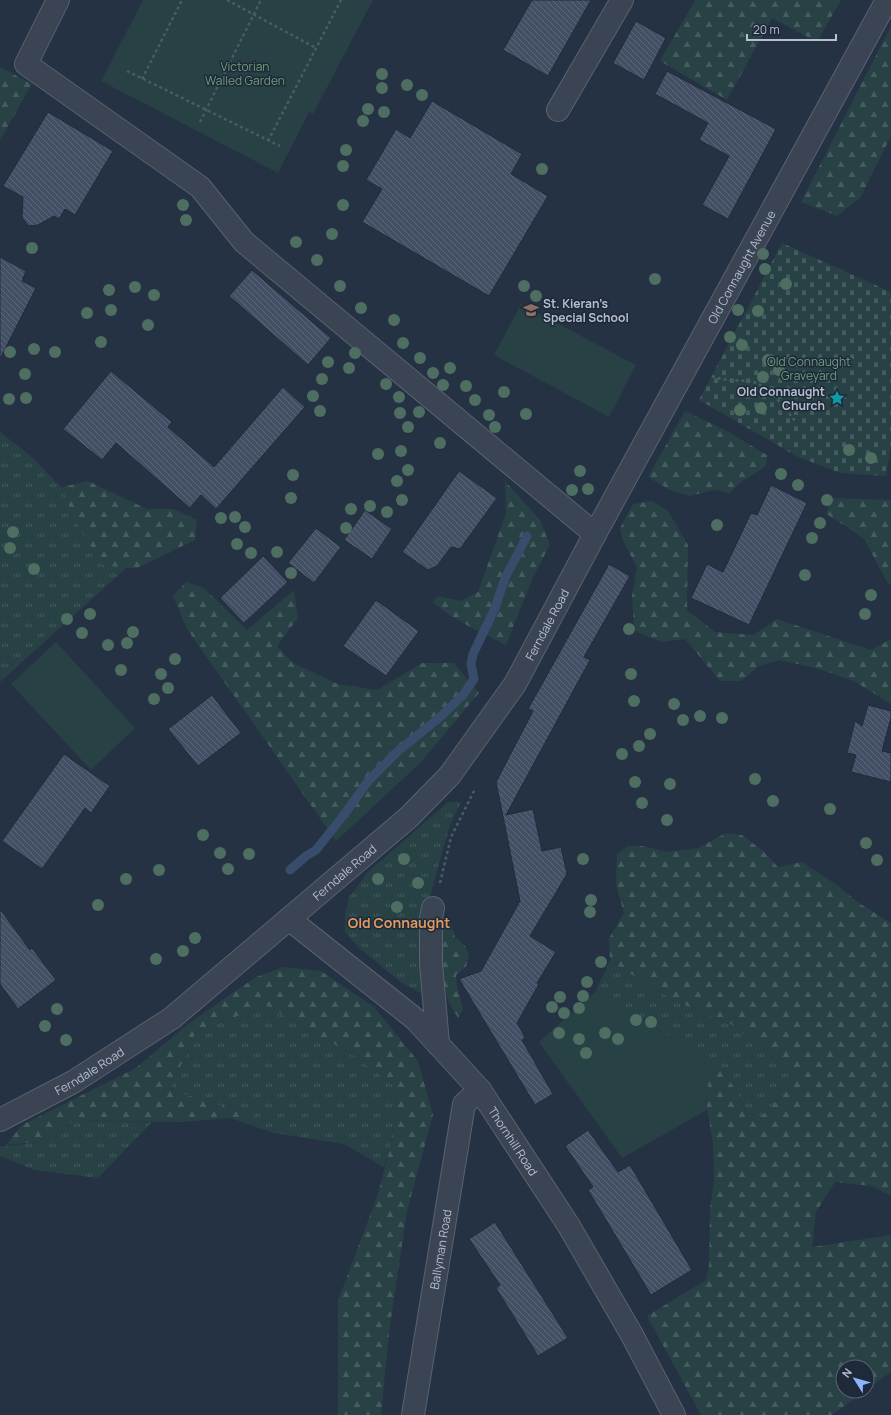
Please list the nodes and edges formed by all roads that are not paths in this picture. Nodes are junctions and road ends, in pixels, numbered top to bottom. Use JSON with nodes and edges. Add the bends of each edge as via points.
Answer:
{"nodes":[{"id":1,"x":58,"y":0,"type":"edge"},
{"id":2,"x":622,"y":0,"type":"edge"},
{"id":3,"x":887,"y":0,"type":"edge"},
{"id":4,"x":558,"y":110,"type":"dead end"},
{"id":5,"x":594,"y":534,"type":"junction"},
{"id":6,"x":433,"y":908,"type":"road end"},
{"id":7,"x":289,"y":919,"type":"junction"},
{"id":8,"x":438,"y":1044,"type":"junction"},
{"id":9,"x":480,"y":1090,"type":"junction"},
{"id":10,"x":0,"y":1120,"type":"edge"},
{"id":11,"x":413,"y":1415,"type":"edge"},
{"id":12,"x":674,"y":1415,"type":"edge"}],
"edges":[{"from":1,"to":5,"type":"street","via":[[26,64],[200,187],[244,242]]},
{"from":2,"to":4,"type":"street"},
{"from":3,"to":5,"type":"street","name":"Old Connaught Avenue"},
{"from":5,"to":7,"type":"street","name":"Ferndale Road","via":[[516,684],[450,775],[409,817]]},
{"from":6,"to":8,"type":"street","via":[[431,964]]},
{"from":7,"to":8,"type":"street","name":"Thornhill Road","via":[[415,1019]]},
{"from":7,"to":10,"type":"street","name":"Ferndale Road","via":[[172,1018],[73,1082]]},
{"from":8,"to":9,"type":"street","name":"Thornhill Road"},
{"from":9,"to":11,"type":"street","name":"Ballyman Road","via":[[464,1104]]},
{"from":9,"to":12,"type":"street","name":"Thornhill Road","via":[[569,1226],[632,1335]]}]}
